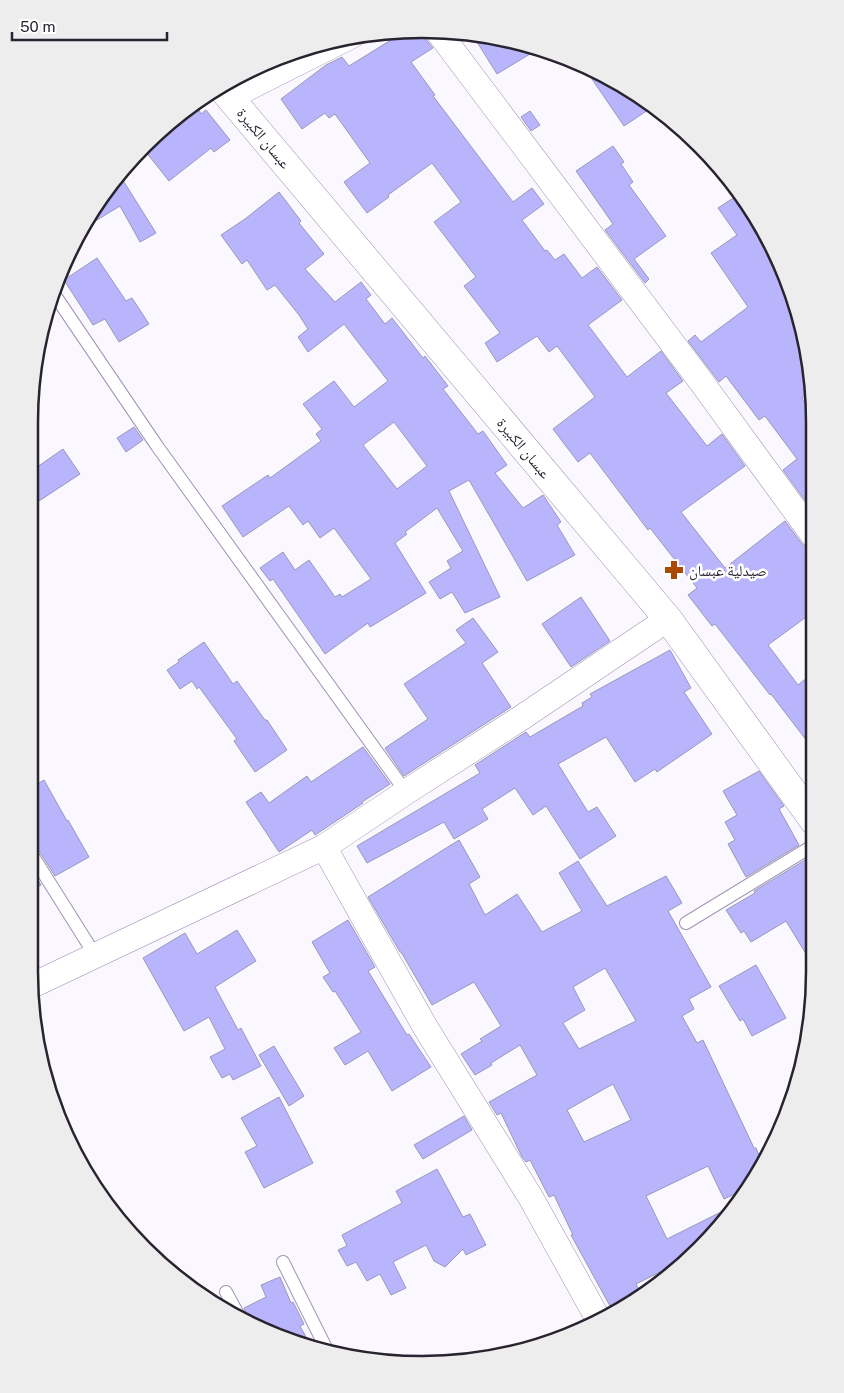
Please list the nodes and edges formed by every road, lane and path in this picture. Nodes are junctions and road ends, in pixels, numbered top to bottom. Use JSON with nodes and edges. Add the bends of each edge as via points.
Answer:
{"nodes":[{"id":1,"x":444,"y":38,"type":"edge"},
{"id":2,"x":312,"y":54,"type":"edge"},
{"id":3,"x":225,"y":92,"type":"edge"},
{"id":4,"x":58,"y":299,"type":"edge"},
{"id":5,"x":806,"y":525,"type":"edge"},
{"id":6,"x":668,"y":619,"type":"junction"},
{"id":7,"x":406,"y":792,"type":"junction"},
{"id":8,"x":806,"y":810,"type":"edge"},
{"id":9,"x":324,"y":847,"type":"junction"},
{"id":10,"x":806,"y":850,"type":"edge"},
{"id":11,"x":38,"y":864,"type":"edge"},
{"id":12,"x":686,"y":923,"type":"dead end"},
{"id":13,"x":95,"y":955,"type":"junction"},
{"id":14,"x":38,"y":983,"type":"edge"},
{"id":15,"x":283,"y":1262,"type":"dead end"},
{"id":16,"x":226,"y":1292,"type":"dead end"},
{"id":17,"x":234,"y":1306,"type":"edge"},
{"id":18,"x":595,"y":1314,"type":"edge"},
{"id":19,"x":323,"y":1342,"type":"edge"}],
"edges":[{"from":1,"to":5,"type":"street"},
{"from":2,"to":3,"type":"street"},
{"from":3,"to":6,"type":"main road","name":"عبسان الكبيرة"},
{"from":4,"to":7,"type":"lane","via":[[157,446]]},
{"from":6,"to":7,"type":"street"},
{"from":6,"to":8,"type":"main road","name":"عبسان الكبيرة"},
{"from":7,"to":9,"type":"street"},
{"from":9,"to":13,"type":"street"},
{"from":9,"to":18,"type":"street","via":[[424,1025],[531,1198]]},
{"from":10,"to":12,"type":"lane"},
{"from":11,"to":13,"type":"lane"},
{"from":13,"to":14,"type":"street"},
{"from":15,"to":19,"type":"lane"},
{"from":16,"to":17,"type":"lane"}]}
